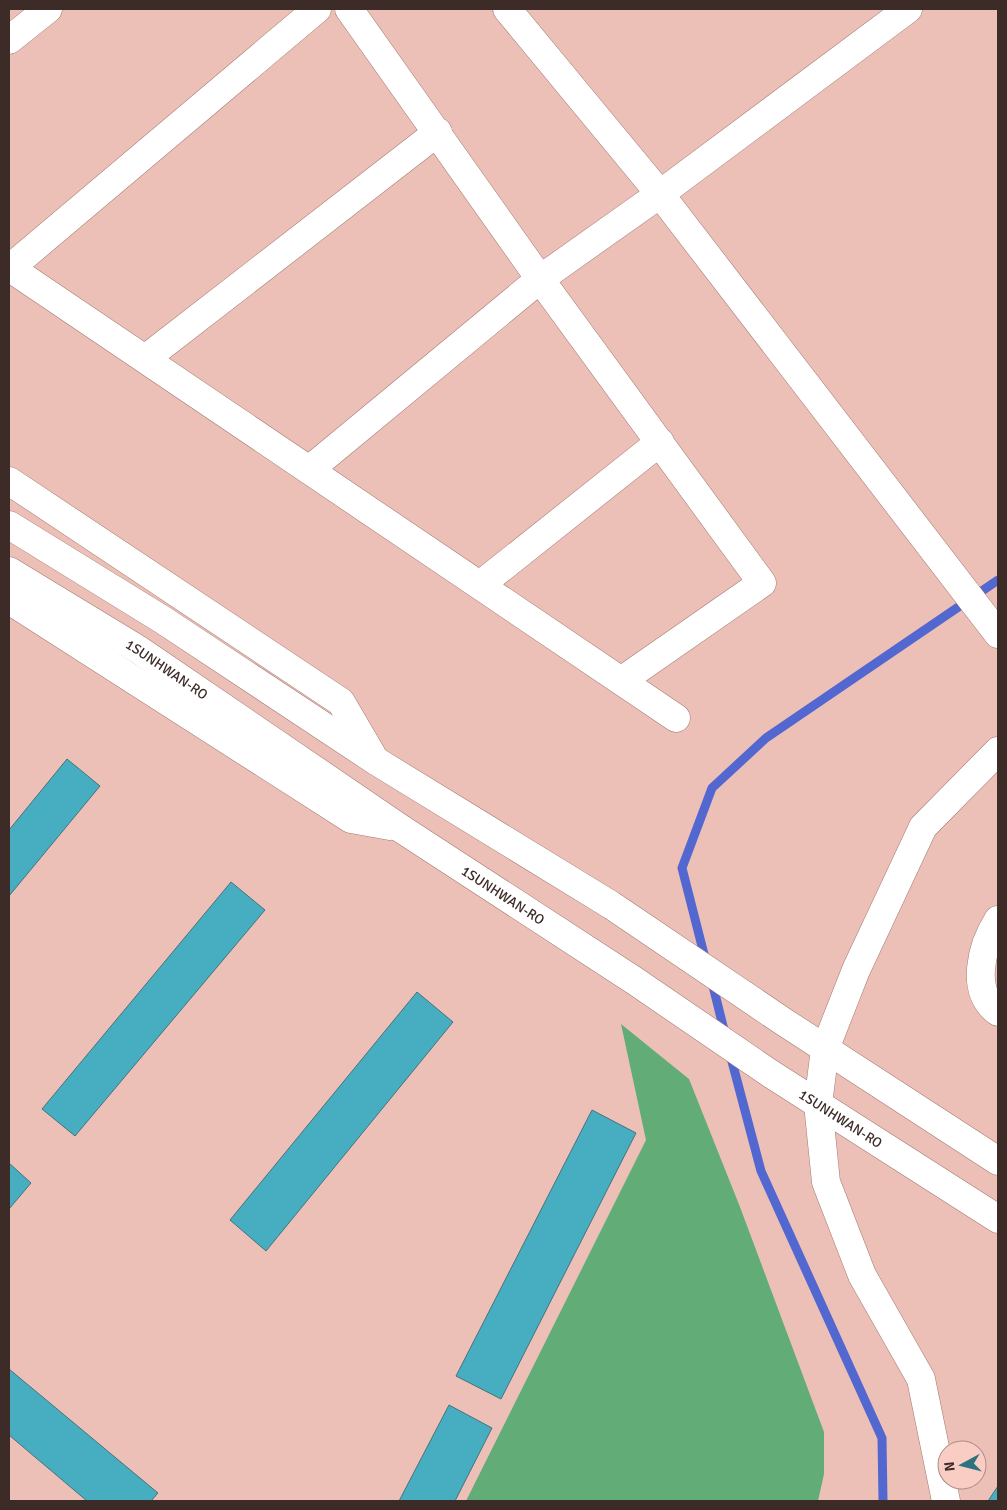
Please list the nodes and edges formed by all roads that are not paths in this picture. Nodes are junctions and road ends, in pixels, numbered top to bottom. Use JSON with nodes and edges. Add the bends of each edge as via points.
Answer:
{"nodes":[{"id":1,"x":48,"y":9,"type":"edge"},
{"id":2,"x":317,"y":9,"type":"edge"},
{"id":3,"x":349,"y":9,"type":"edge"},
{"id":4,"x":507,"y":9,"type":"edge"},
{"id":5,"x":908,"y":9,"type":"edge"},
{"id":6,"x":9,"y":40,"type":"edge"},
{"id":7,"x":438,"y":132,"type":"junction"},
{"id":8,"x":660,"y":194,"type":"junction"},
{"id":9,"x":540,"y":279,"type":"junction"},
{"id":10,"x":145,"y":359,"type":"junction"},
{"id":11,"x":660,"y":442,"type":"junction"},
{"id":12,"x":309,"y":470,"type":"junction"},
{"id":13,"x":9,"y":481,"type":"edge"},
{"id":14,"x":9,"y":526,"type":"edge"},
{"id":15,"x":9,"y":571,"type":"edge"},
{"id":16,"x":480,"y":585,"type":"junction"},
{"id":17,"x":9,"y":600,"type":"edge"},
{"id":18,"x":998,"y":634,"type":"edge"},
{"id":19,"x":621,"y":681,"type":"junction"},
{"id":20,"x":676,"y":718,"type":"dead end"},
{"id":21,"x":998,"y":751,"type":"edge"},
{"id":22,"x":376,"y":760,"type":"junction"},
{"id":23,"x":400,"y":828,"type":"junction"},
{"id":24,"x":998,"y":920,"type":"edge"},
{"id":25,"x":998,"y":1012,"type":"edge"},
{"id":26,"x":825,"y":1048,"type":"junction"},
{"id":27,"x":818,"y":1104,"type":"junction"},
{"id":28,"x":998,"y":1161,"type":"edge"},
{"id":29,"x":998,"y":1219,"type":"edge"},
{"id":30,"x":946,"y":1501,"type":"edge"}],
"edges":[{"from":1,"to":6,"type":"street"},
{"from":2,"to":10,"type":"street","via":[[10,268]]},
{"from":3,"to":7,"type":"street"},
{"from":4,"to":8,"type":"street"},
{"from":5,"to":8,"type":"street"},
{"from":7,"to":9,"type":"street"},
{"from":7,"to":10,"type":"street"},
{"from":8,"to":9,"type":"street"},
{"from":8,"to":18,"type":"street"},
{"from":9,"to":11,"type":"street"},
{"from":9,"to":12,"type":"street"},
{"from":10,"to":12,"type":"street"},
{"from":11,"to":16,"type":"street"},
{"from":11,"to":19,"type":"street","via":[[762,583]]},
{"from":12,"to":16,"type":"street"},
{"from":13,"to":22,"type":"street","via":[[341,702]]},
{"from":14,"to":22,"type":"street","via":[[163,620]]},
{"from":15,"to":23,"type":"street","name":"1SUNHWAN-RO","via":[[139,650]]},
{"from":16,"to":19,"type":"street"},
{"from":17,"to":23,"type":"street","via":[[351,819]]},
{"from":19,"to":20,"type":"street"},
{"from":21,"to":26,"type":"street","via":[[923,827],[856,970]]},
{"from":22,"to":26,"type":"street","via":[[611,905]]},
{"from":23,"to":27,"type":"street","name":"1SUNHWAN-RO"},
{"from":24,"to":25,"type":"street","via":[[989,934],[979,974],[990,1006]]},
{"from":26,"to":27,"type":"street"},
{"from":26,"to":28,"type":"street"},
{"from":27,"to":29,"type":"street","name":"1SUNHWAN-RO"},
{"from":27,"to":30,"type":"street","via":[[826,1182],[862,1275],[921,1379]]}]}
